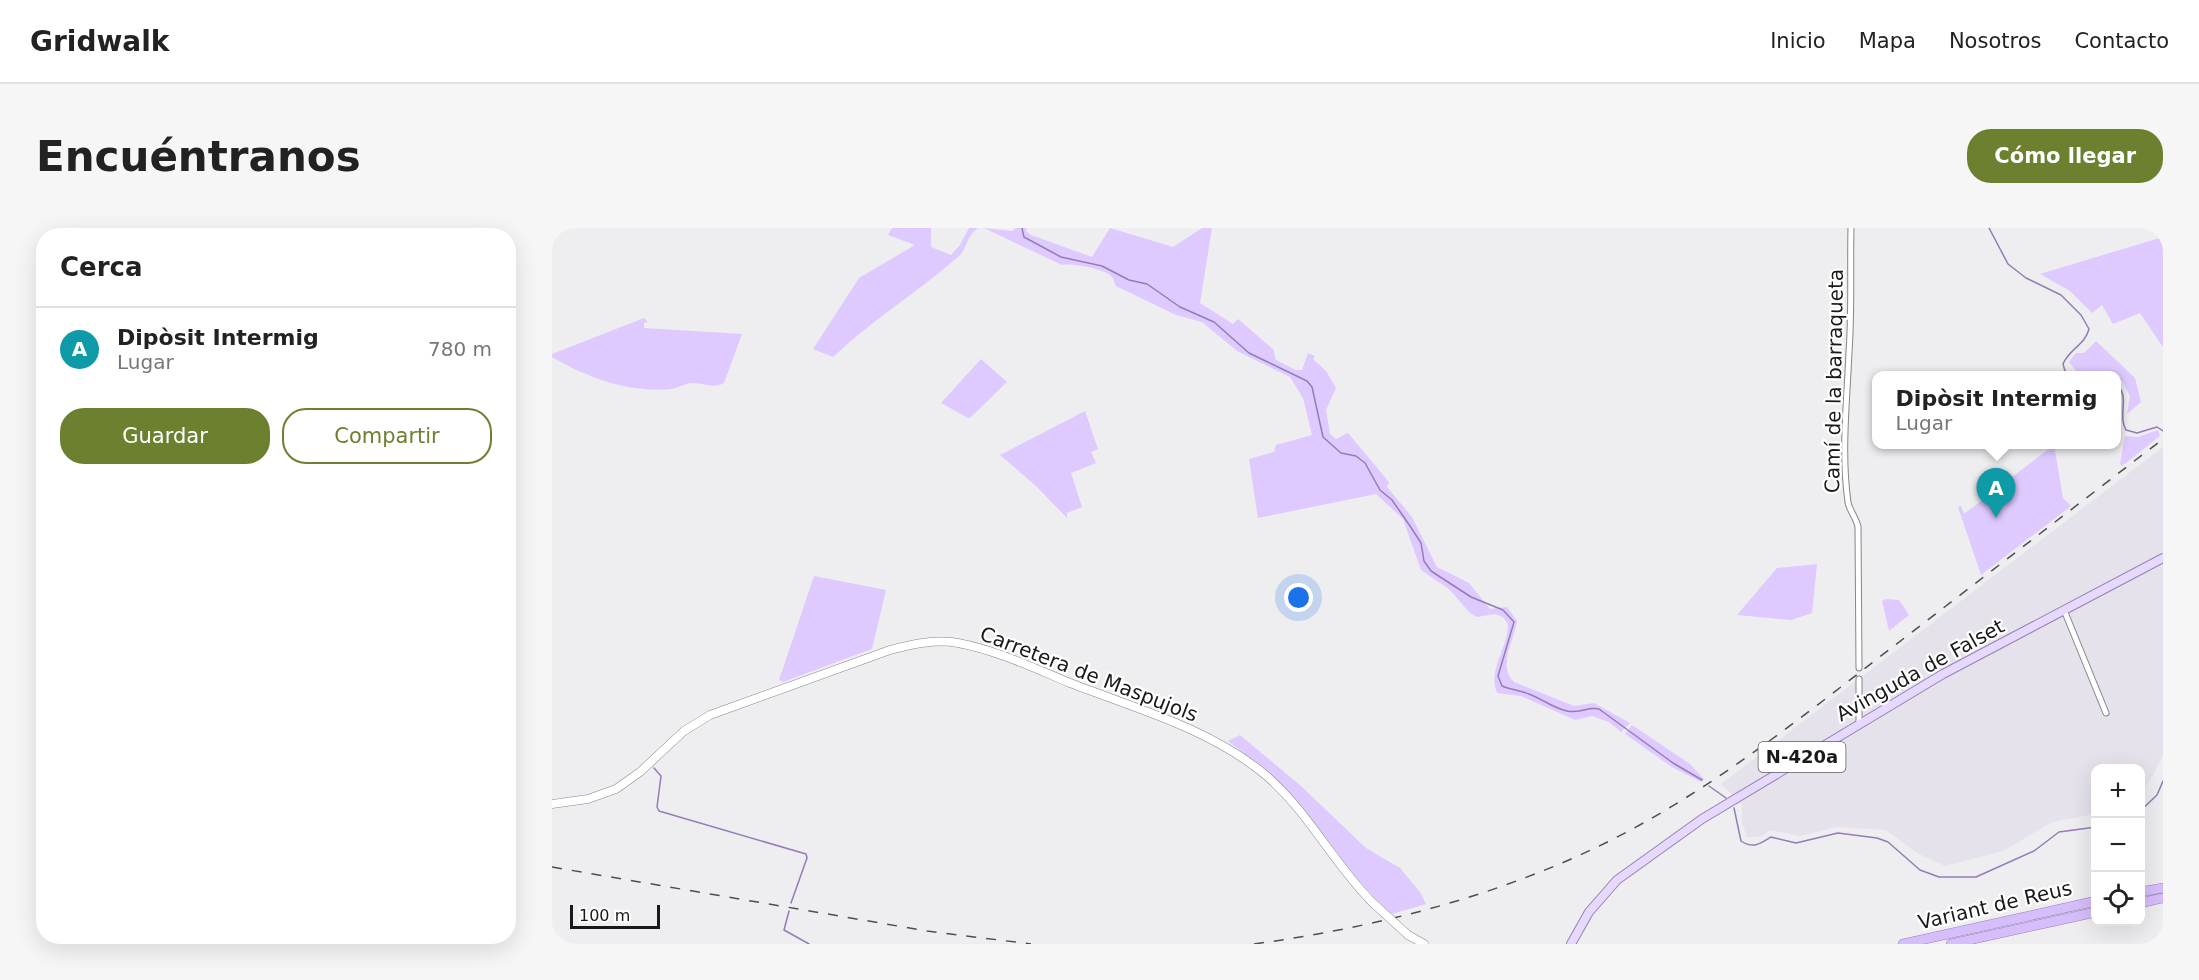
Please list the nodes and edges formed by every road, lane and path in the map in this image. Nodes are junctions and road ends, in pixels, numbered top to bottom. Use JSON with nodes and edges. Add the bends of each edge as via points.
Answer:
{"nodes":[{"id":1,"x":1851,"y":228,"type":"edge"},
{"id":2,"x":2163,"y":558,"type":"edge"},
{"id":3,"x":2064,"y":610,"type":"junction"},
{"id":4,"x":1858,"y":668,"type":"dead end"},
{"id":5,"x":1858,"y":679,"type":"dead end"},
{"id":6,"x":2106,"y":713,"type":"dead end"},
{"id":7,"x":1859,"y":722,"type":"junction"},
{"id":8,"x":552,"y":804,"type":"edge"},
{"id":9,"x":2163,"y":888,"type":"edge"},
{"id":10,"x":2145,"y":891,"type":"edge"},
{"id":11,"x":2163,"y":898,"type":"edge"},
{"id":12,"x":2091,"y":902,"type":"edge"},
{"id":13,"x":2145,"y":902,"type":"edge"},
{"id":14,"x":2091,"y":913,"type":"edge"},
{"id":15,"x":1424,"y":944,"type":"edge"},
{"id":16,"x":1571,"y":944,"type":"edge"},
{"id":17,"x":1903,"y":944,"type":"edge"},
{"id":18,"x":1951,"y":944,"type":"edge"}],
"edges":[{"from":1,"to":4,"type":"street","name":"Camí de la barraqueta","via":[[1847,486],[1848,506],[1858,527]]},
{"from":2,"to":3,"type":"main road","name":"Avinguda de Falset","number":"N-420a"},
{"from":3,"to":6,"type":"street"},
{"from":3,"to":7,"type":"main road","name":"Avinguda de Falset","number":"N-420a"},
{"from":5,"to":7,"type":"street"},
{"from":7,"to":16,"type":"main road","name":"Avinguda de Falset","number":"N-420a","via":[[1702,819],[1636,865],[1603,894]]},
{"from":8,"to":15,"type":"street","name":"Carretera de Maspujols","bridge":true,"via":[[588,799],[616,789],[691,726],[720,711],[890,650],[927,642],[950,642],[1038,670],[1189,730],[1238,754],[1295,804],[1371,902]]},
{"from":9,"to":10,"type":"highway"},
{"from":11,"to":13,"type":"highway"},
{"from":12,"to":17,"type":"highway","name":"Variant de Reus"},
{"from":14,"to":18,"type":"highway","name":"Variant de Reus"}]}
